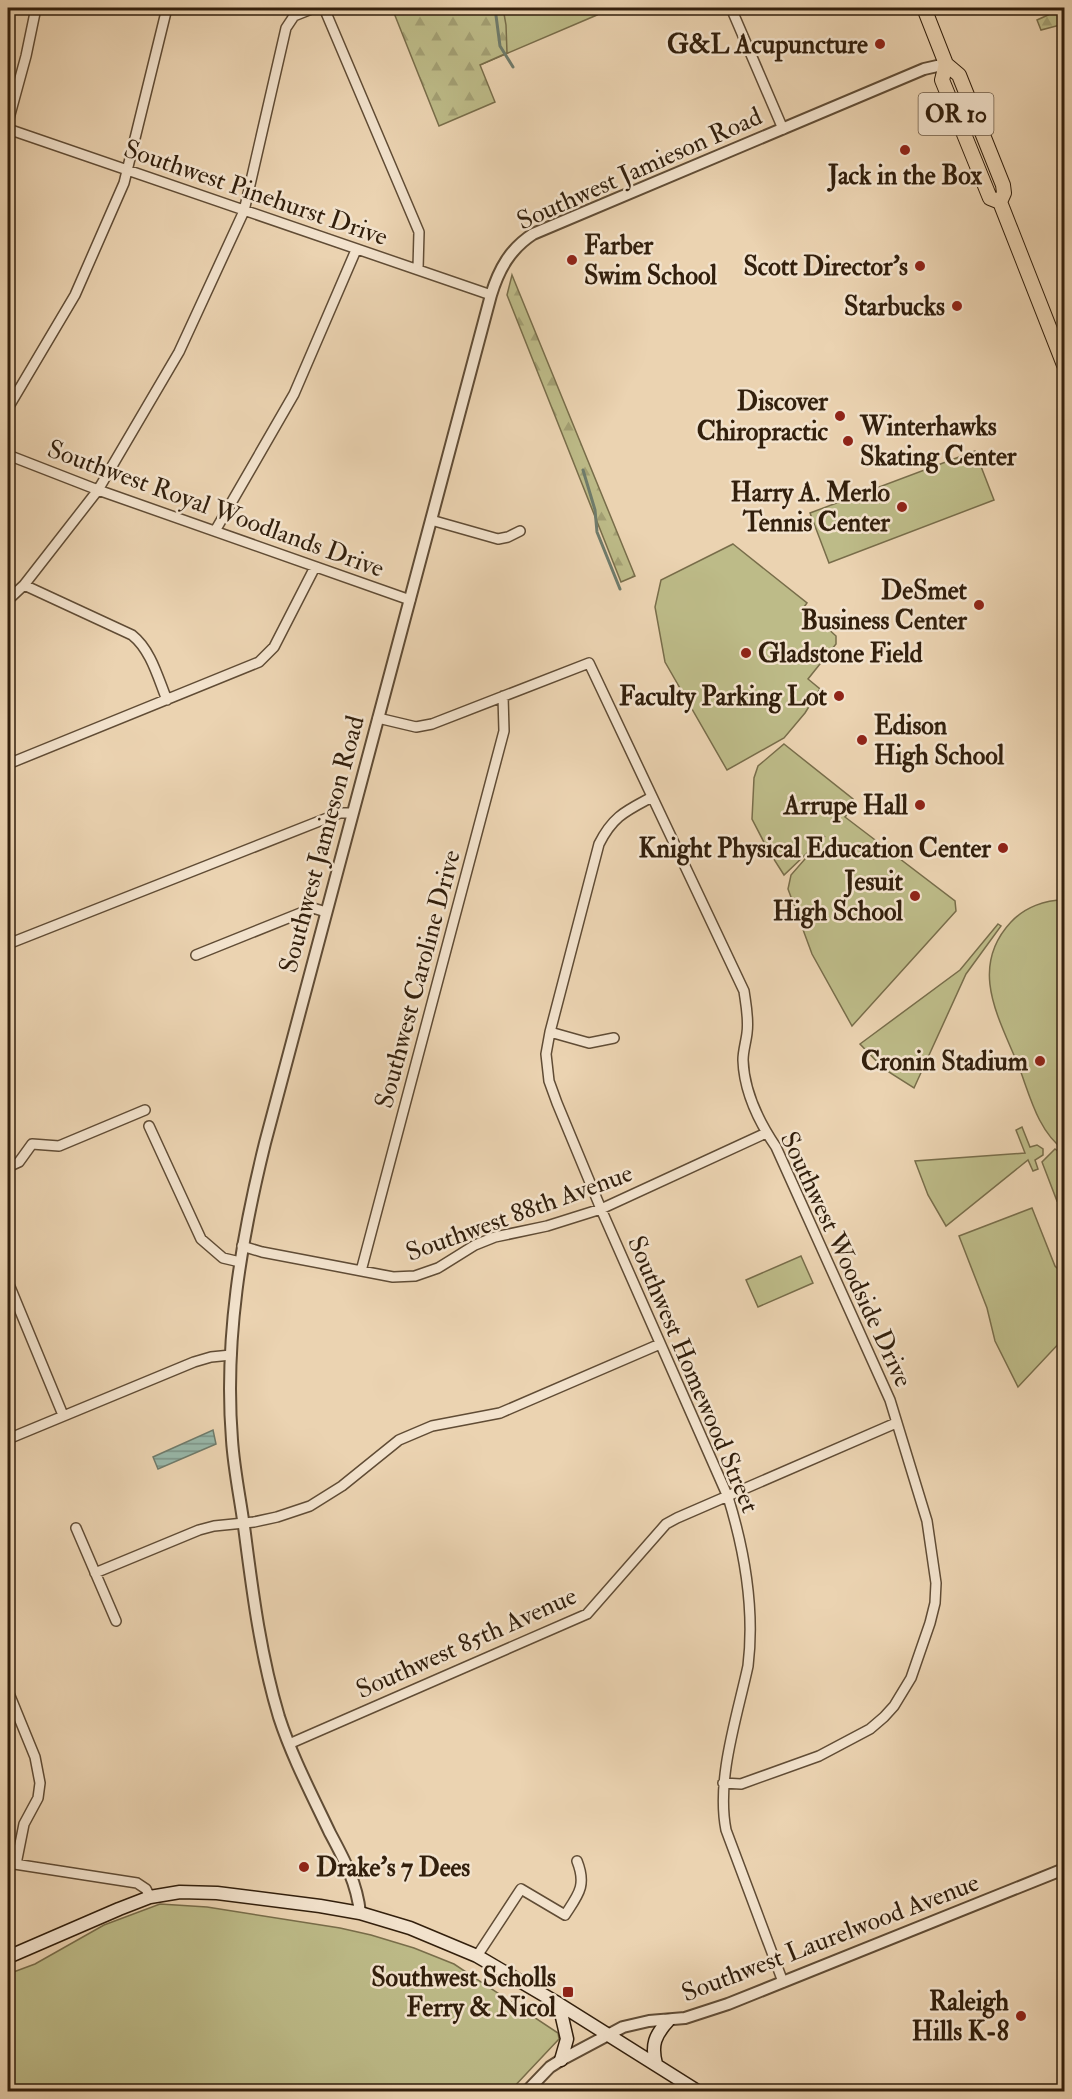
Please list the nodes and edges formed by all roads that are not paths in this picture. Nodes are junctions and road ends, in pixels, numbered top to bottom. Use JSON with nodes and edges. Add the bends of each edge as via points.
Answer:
{"nodes":[{"id":1,"x":36,"y":8,"type":"edge"},
{"id":2,"x":167,"y":8,"type":"edge"},
{"id":3,"x":314,"y":8,"type":"edge"},
{"id":4,"x":324,"y":8,"type":"edge"},
{"id":5,"x":731,"y":8,"type":"edge"},
{"id":6,"x":924,"y":8,"type":"edge"},
{"id":7,"x":946,"y":64,"type":"junction"},
{"id":8,"x":8,"y":122,"type":"edge"},
{"id":9,"x":8,"y":129,"type":"edge"},
{"id":10,"x":783,"y":129,"type":"junction"},
{"id":11,"x":129,"y":170,"type":"junction"},
{"id":12,"x":244,"y":211,"type":"junction"},
{"id":13,"x":356,"y":250,"type":"junction"},
{"id":14,"x":418,"y":269,"type":"junction"},
{"id":15,"x":491,"y":295,"type":"junction"},
{"id":16,"x":1065,"y":365,"type":"edge"},
{"id":17,"x":8,"y":408,"type":"edge"},
{"id":18,"x":8,"y":455,"type":"edge"},
{"id":19,"x":98,"y":490,"type":"junction"},
{"id":20,"x":431,"y":520,"type":"junction"},
{"id":21,"x":216,"y":531,"type":"junction"},
{"id":22,"x":520,"y":531,"type":"dead end"},
{"id":23,"x":315,"y":567,"type":"junction"},
{"id":24,"x":24,"y":585,"type":"junction"},
{"id":25,"x":8,"y":600,"type":"edge"},
{"id":26,"x":410,"y":600,"type":"junction"},
{"id":27,"x":503,"y":696,"type":"junction"},
{"id":28,"x":166,"y":700,"type":"junction"},
{"id":29,"x":378,"y":718,"type":"junction"},
{"id":30,"x":8,"y":764,"type":"edge"},
{"id":31,"x":652,"y":797,"type":"junction"},
{"id":32,"x":352,"y":813,"type":"junction"},
{"id":33,"x":326,"y":912,"type":"junction"},
{"id":34,"x":8,"y":944,"type":"edge"},
{"id":35,"x":196,"y":955,"type":"dead end"},
{"id":36,"x":550,"y":1032,"type":"junction"},
{"id":37,"x":614,"y":1038,"type":"dead end"},
{"id":38,"x":145,"y":1110,"type":"dead end"},
{"id":39,"x":149,"y":1126,"type":"dead end"},
{"id":40,"x":766,"y":1133,"type":"junction"},
{"id":41,"x":8,"y":1167,"type":"edge"},
{"id":42,"x":601,"y":1209,"type":"junction"},
{"id":43,"x":242,"y":1246,"type":"junction"},
{"id":44,"x":240,"y":1262,"type":"junction"},
{"id":45,"x":361,"y":1271,"type":"junction"},
{"id":46,"x":8,"y":1282,"type":"edge"},
{"id":47,"x":660,"y":1344,"type":"junction"},
{"id":48,"x":231,"y":1355,"type":"junction"},
{"id":49,"x":63,"y":1415,"type":"junction"},
{"id":50,"x":896,"y":1423,"type":"junction"},
{"id":51,"x":8,"y":1439,"type":"edge"},
{"id":52,"x":728,"y":1497,"type":"junction"},
{"id":53,"x":244,"y":1524,"type":"junction"},
{"id":54,"x":76,"y":1528,"type":"dead end"},
{"id":55,"x":96,"y":1573,"type":"junction"},
{"id":56,"x":116,"y":1621,"type":"dead end"},
{"id":57,"x":8,"y":1692,"type":"edge"},
{"id":58,"x":289,"y":1744,"type":"junction"},
{"id":59,"x":723,"y":1783,"type":"junction"},
{"id":60,"x":578,"y":1862,"type":"dead end"},
{"id":61,"x":12,"y":1863,"type":"edge"},
{"id":62,"x":1065,"y":1869,"type":"edge"},
{"id":63,"x":150,"y":1898,"type":"junction"},
{"id":64,"x":360,"y":1913,"type":"junction"},
{"id":65,"x":477,"y":1956,"type":"junction"},
{"id":66,"x":8,"y":1957,"type":"edge"},
{"id":67,"x":783,"y":1982,"type":"junction"},
{"id":68,"x":559,"y":2004,"type":"junction"},
{"id":69,"x":668,"y":2021,"type":"junction"},
{"id":70,"x":610,"y":2035,"type":"junction"},
{"id":71,"x":561,"y":2060,"type":"junction"},
{"id":72,"x":656,"y":2064,"type":"junction"},
{"id":73,"x":526,"y":2091,"type":"edge"},
{"id":74,"x":699,"y":2091,"type":"edge"}],
"edges":[{"from":1,"to":8,"type":"street"},
{"from":2,"to":11,"type":"street"},
{"from":3,"to":12,"type":"street","via":[[294,16],[286,28]]},
{"from":4,"to":14,"type":"street","via":[[419,232]]},
{"from":5,"to":10,"type":"street"},
{"from":6,"to":7,"type":"main road","number":"OR 10"},
{"from":7,"to":10,"type":"street","name":"Southwest Jamieson Road","via":[[924,69]]},
{"from":7,"to":16,"type":"main road","number":"OR 10","via":[[942,80],[946,91],[990,198],[1000,202]]},
{"from":9,"to":11,"type":"street","name":"Southwest Pinehurst Drive"},
{"from":10,"to":15,"type":"street","name":"Southwest Jamieson Road","via":[[533,234],[508,256]]},
{"from":11,"to":12,"type":"street","name":"Southwest Pinehurst Drive"},
{"from":11,"to":17,"type":"street","via":[[75,295]]},
{"from":12,"to":13,"type":"street","name":"Southwest Pinehurst Drive"},
{"from":12,"to":19,"type":"street","via":[[179,352]]},
{"from":13,"to":14,"type":"street","name":"Southwest Pinehurst Drive"},
{"from":13,"to":21,"type":"street","via":[[294,394]]},
{"from":14,"to":15,"type":"street","name":"Southwest Pinehurst Drive"},
{"from":15,"to":20,"type":"street","name":"Southwest Jamieson Road"},
{"from":18,"to":19,"type":"street","name":"Southwest Royal Woodlands Drive"},
{"from":19,"to":21,"type":"street","name":"Southwest Royal Woodlands Drive"},
{"from":19,"to":24,"type":"street"},
{"from":20,"to":22,"type":"street","via":[[498,539]]},
{"from":20,"to":26,"type":"street","name":"Southwest Jamieson Road"},
{"from":21,"to":23,"type":"street","name":"Southwest Royal Woodlands Drive"},
{"from":23,"to":26,"type":"street","name":"Southwest Royal Woodlands Drive"},
{"from":23,"to":28,"type":"street","via":[[268,655],[251,666]]},
{"from":24,"to":25,"type":"street"},
{"from":24,"to":28,"type":"street","via":[[132,635],[145,649]]},
{"from":26,"to":29,"type":"street","name":"Southwest Jamieson Road"},
{"from":27,"to":29,"type":"street","via":[[416,727]]},
{"from":27,"to":31,"type":"street","name":"Southwest Woodside Drive","via":[[589,663]]},
{"from":27,"to":45,"type":"street","name":"Southwest Caroline Drive","via":[[504,731]]},
{"from":28,"to":30,"type":"street"},
{"from":29,"to":32,"type":"street","name":"Southwest Jamieson Road"},
{"from":31,"to":36,"type":"street","name":"Southwest Homewood Street","via":[[615,819],[599,844]]},
{"from":31,"to":40,"type":"street","name":"Southwest Woodside Drive","via":[[744,991],[748,1031],[743,1059],[746,1081]]},
{"from":32,"to":33,"type":"street","name":"Southwest Jamieson Road"},
{"from":32,"to":34,"type":"street","via":[[340,813]]},
{"from":33,"to":35,"type":"street","via":[[313,908]]},
{"from":33,"to":43,"type":"street","name":"Southwest Jamieson Road","via":[[262,1152]]},
{"from":36,"to":37,"type":"street","via":[[589,1043]]},
{"from":36,"to":42,"type":"street","name":"Southwest Homewood Street","via":[[546,1054],[549,1081]]},
{"from":38,"to":41,"type":"street","via":[[59,1146],[32,1144],[18,1162]]},
{"from":39,"to":44,"type":"street","via":[[201,1239],[223,1258]]},
{"from":40,"to":42,"type":"street","name":"Southwest 88th Avenue"},
{"from":40,"to":50,"type":"street","name":"Southwest Woodside Drive","via":[[776,1147],[884,1385]]},
{"from":42,"to":45,"type":"street","name":"Southwest 88th Avenue","via":[[495,1237],[415,1276],[393,1277]]},
{"from":42,"to":47,"type":"street","name":"Southwest Homewood Street"},
{"from":43,"to":44,"type":"street","name":"Southwest Jamieson Road"},
{"from":43,"to":45,"type":"street","name":"Southwest 88th Avenue"},
{"from":44,"to":48,"type":"street","name":"Southwest Jamieson Road"},
{"from":46,"to":49,"type":"street"},
{"from":47,"to":52,"type":"street","name":"Southwest Homewood Street"},
{"from":47,"to":53,"type":"street","via":[[500,1413],[432,1426],[399,1440],[310,1506]]},
{"from":48,"to":49,"type":"street","via":[[194,1362]]},
{"from":48,"to":53,"type":"street","name":"Southwest Jamieson Road","via":[[231,1438]]},
{"from":49,"to":51,"type":"street"},
{"from":50,"to":52,"type":"street","name":"Southwest 85th Avenue"},
{"from":50,"to":59,"type":"street","name":"Southwest Woodside Drive","via":[[924,1510],[936,1583],[930,1623],[904,1692],[870,1729],[819,1756],[741,1784]]},
{"from":52,"to":58,"type":"street","name":"Southwest 85th Avenue","via":[[666,1524],[587,1614]]},
{"from":52,"to":59,"type":"street","name":"Southwest Homewood Street","via":[[746,1571],[750,1646]]},
{"from":53,"to":55,"type":"street","via":[[199,1530]]},
{"from":53,"to":58,"type":"street","name":"Southwest Jamieson Road","via":[[255,1616]]},
{"from":54,"to":55,"type":"street"},
{"from":55,"to":56,"type":"street"},
{"from":57,"to":61,"type":"street","via":[[35,1757],[40,1782],[38,1798],[24,1824]]},
{"from":58,"to":64,"type":"street","name":"Southwest Jamieson Road","via":[[351,1874]]},
{"from":59,"to":67,"type":"street","name":"Southwest Homewood Street","via":[[726,1830]]},
{"from":60,"to":65,"type":"street","via":[[581,1888],[565,1915],[521,1888]]},
{"from":61,"to":63,"type":"street","via":[[137,1883]]},
{"from":62,"to":67,"type":"street","name":"Southwest Laurelwood Avenue"},
{"from":63,"to":64,"type":"main road","via":[[180,1892],[217,1893]]},
{"from":63,"to":66,"type":"main road"},
{"from":64,"to":65,"type":"main road","via":[[410,1928]]},
{"from":65,"to":68,"type":"main road"},
{"from":67,"to":69,"type":"street","name":"Southwest Laurelwood Avenue","via":[[728,2004]]},
{"from":68,"to":70,"type":"main road"},
{"from":68,"to":71,"type":"main road","via":[[567,2032]]},
{"from":69,"to":70,"type":"street","name":"Southwest Laurelwood Avenue","via":[[638,2023]]},
{"from":69,"to":72,"type":"main road","via":[[654,2040]]},
{"from":70,"to":71,"type":"street","name":"Southwest Laurelwood Avenue"},
{"from":70,"to":72,"type":"main road"},
{"from":71,"to":73,"type":"street","name":"Southwest Laurelwood Avenue"},
{"from":72,"to":74,"type":"main road"}]}
